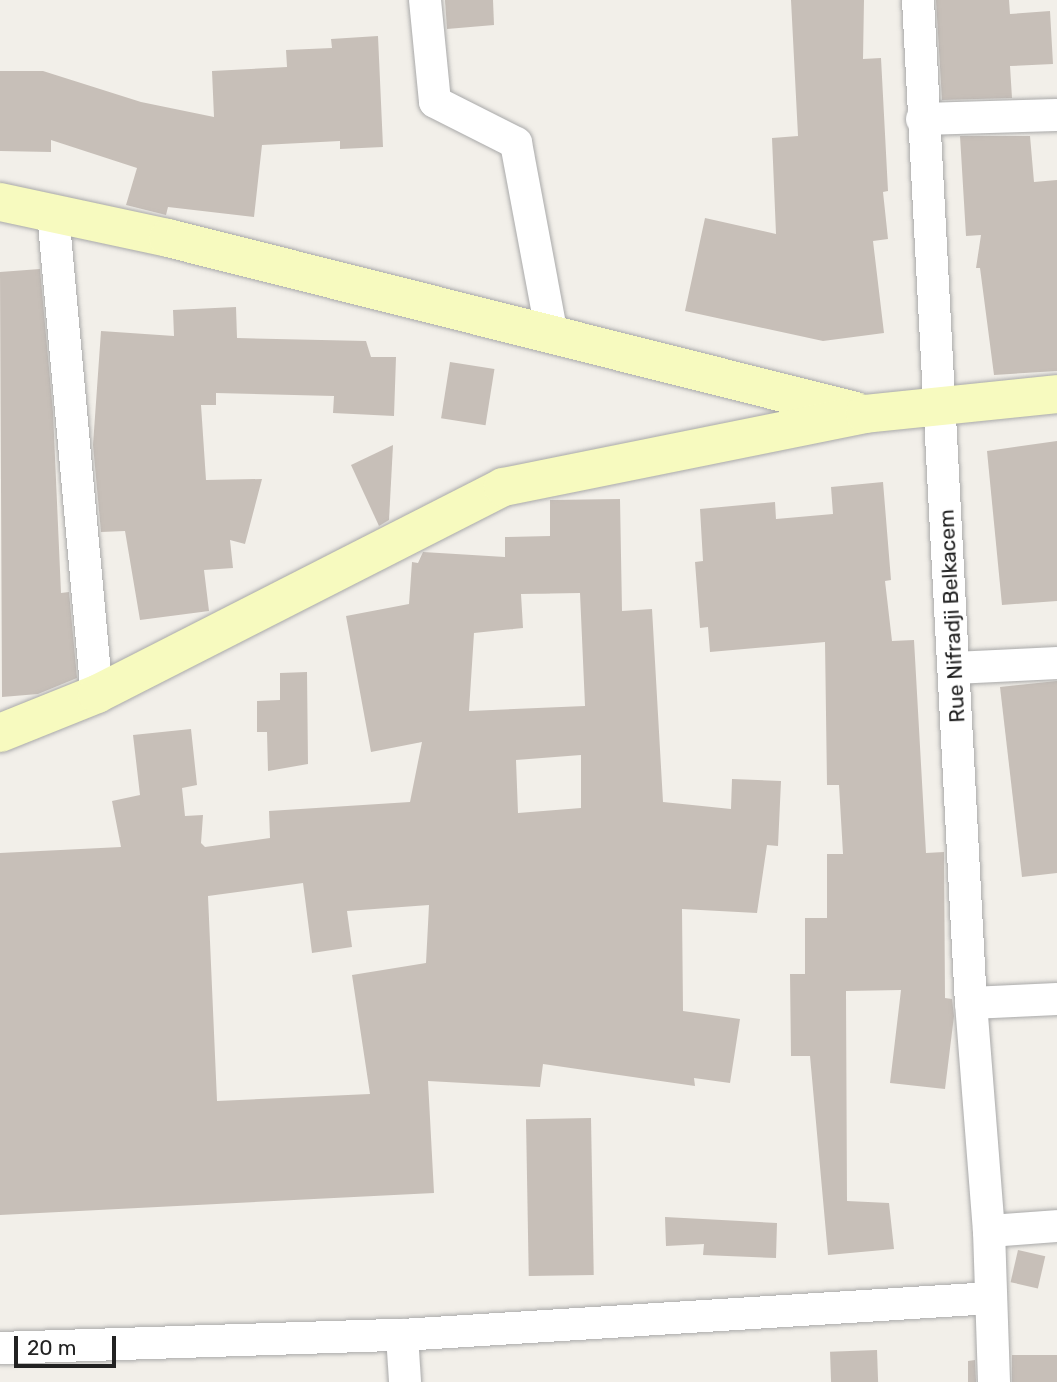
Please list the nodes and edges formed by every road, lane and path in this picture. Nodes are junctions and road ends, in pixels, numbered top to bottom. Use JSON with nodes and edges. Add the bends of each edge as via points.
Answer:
{"nodes":[{"id":1,"x":425,"y":0,"type":"edge"},
{"id":2,"x":918,"y":0,"type":"edge"},
{"id":3,"x":1057,"y":115,"type":"edge"},
{"id":4,"x":922,"y":119,"type":"junction"},
{"id":5,"x":0,"y":201,"type":"edge"},
{"id":6,"x":53,"y":213,"type":"junction"},
{"id":7,"x":552,"y":335,"type":"junction"},
{"id":8,"x":1057,"y":394,"type":"edge"},
{"id":9,"x":940,"y":405,"type":"junction"},
{"id":10,"x":864,"y":414,"type":"junction"},
{"id":11,"x":1057,"y":663,"type":"edge"},
{"id":12,"x":956,"y":668,"type":"junction"},
{"id":13,"x":97,"y":694,"type":"junction"},
{"id":14,"x":0,"y":733,"type":"edge"},
{"id":15,"x":1057,"y":999,"type":"edge"},
{"id":16,"x":971,"y":1003,"type":"junction"},
{"id":17,"x":1057,"y":1226,"type":"edge"},
{"id":18,"x":989,"y":1231,"type":"junction"},
{"id":19,"x":991,"y":1298,"type":"junction"},
{"id":20,"x":402,"y":1335,"type":"junction"},
{"id":21,"x":0,"y":1348,"type":"edge"},
{"id":22,"x":405,"y":1382,"type":"edge"},
{"id":23,"x":994,"y":1382,"type":"edge"}],
"edges":[{"from":1,"to":7,"type":"street","via":[[435,102],[516,143]]},
{"from":2,"to":4,"type":"street","name":"Rue Nifradji Belkacem"},
{"from":3,"to":4,"type":"street"},
{"from":4,"to":9,"type":"street","name":"Rue Nifradji Belkacem"},
{"from":5,"to":6,"type":"main road"},
{"from":6,"to":7,"type":"main road"},
{"from":6,"to":13,"type":"street"},
{"from":7,"to":10,"type":"main road"},
{"from":8,"to":9,"type":"main road"},
{"from":9,"to":10,"type":"main road"},
{"from":9,"to":12,"type":"street","name":"Rue Nifradji Belkacem"},
{"from":10,"to":13,"type":"main road","via":[[503,487]]},
{"from":11,"to":12,"type":"street"},
{"from":12,"to":16,"type":"street","name":"Rue Nifradji Belkacem"},
{"from":13,"to":14,"type":"main road"},
{"from":15,"to":16,"type":"street"},
{"from":16,"to":18,"type":"street","name":"Rue Nifradji Belkacem"},
{"from":17,"to":18,"type":"street"},
{"from":18,"to":19,"type":"street","name":"Rue Nifradji Belkacem"},
{"from":19,"to":20,"type":"street"},
{"from":19,"to":23,"type":"street","name":"Rue Nifradji Belkacem"},
{"from":20,"to":21,"type":"street"},
{"from":20,"to":22,"type":"street"}]}
